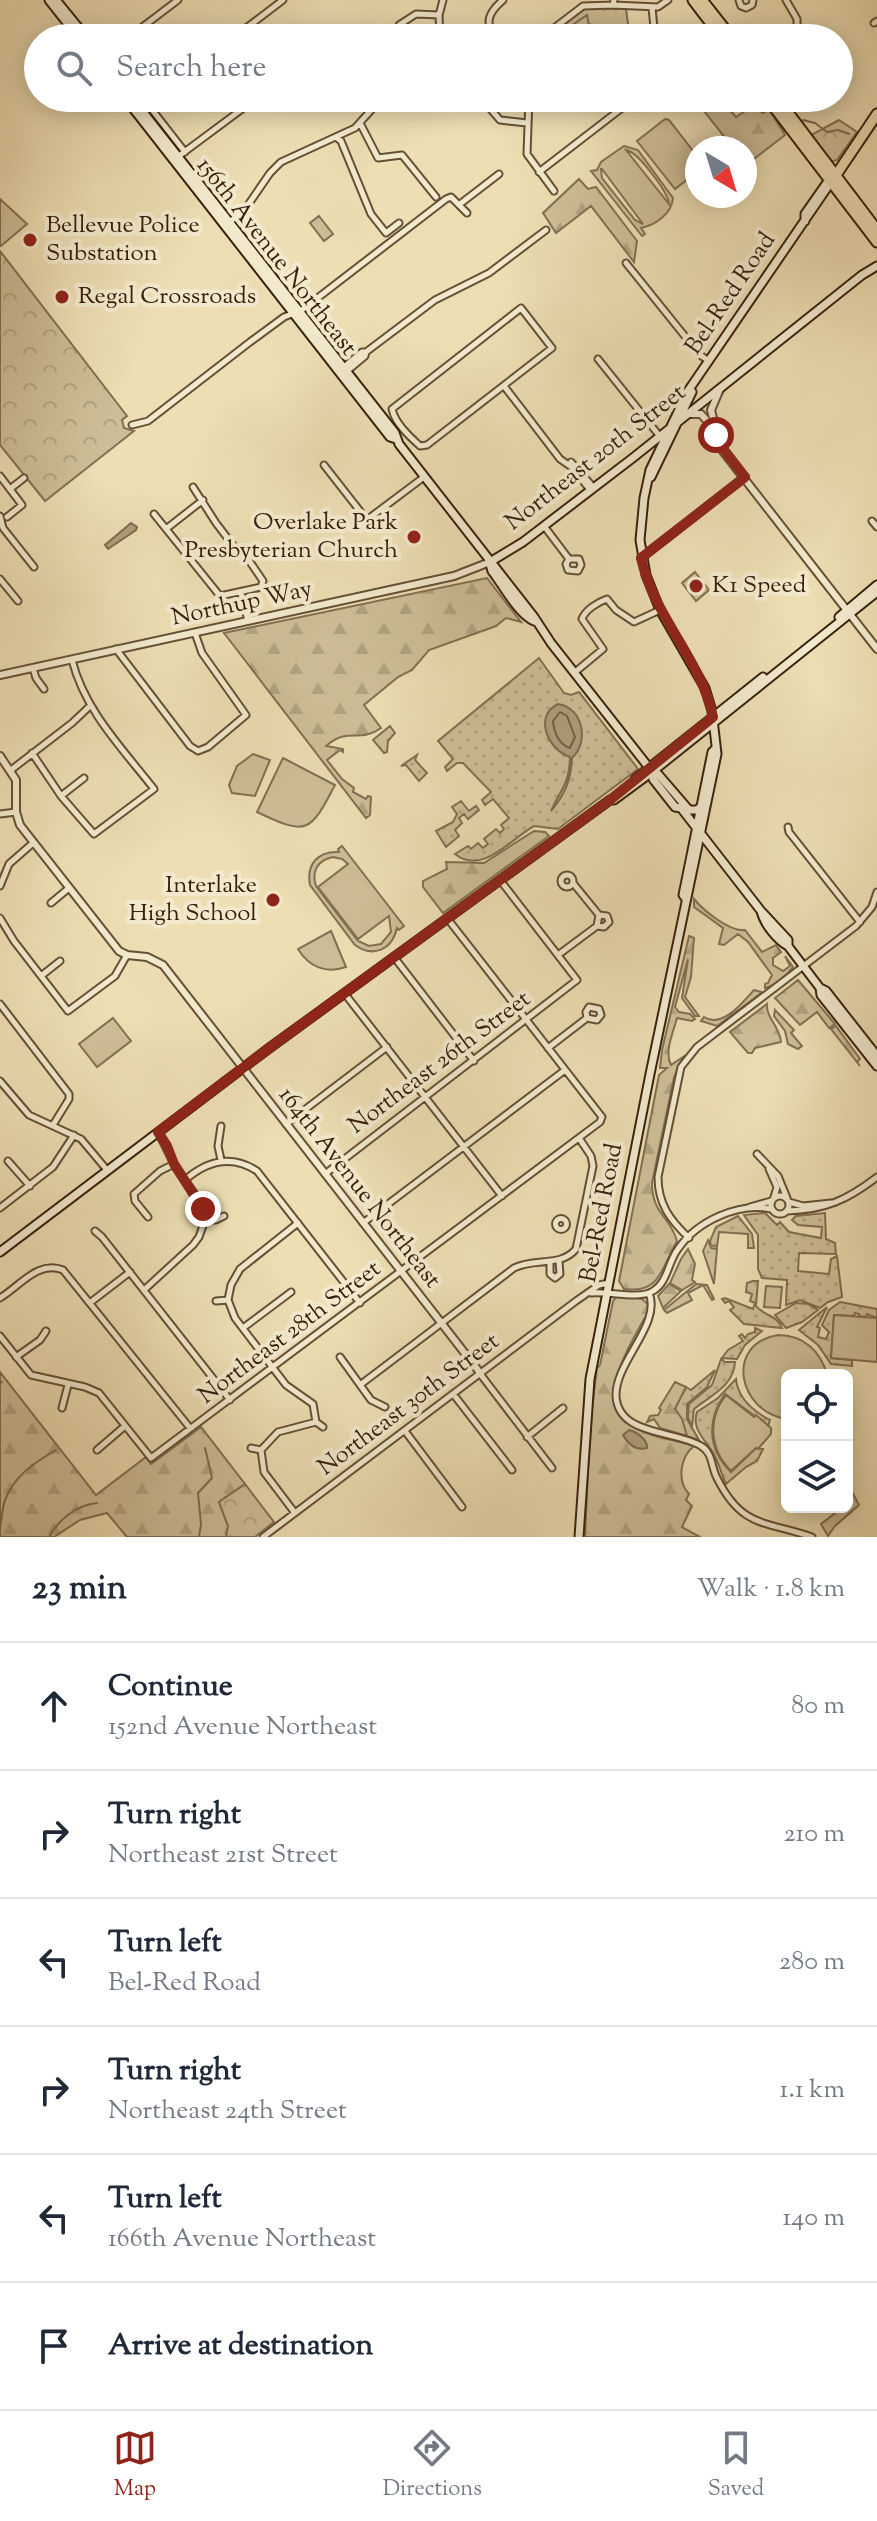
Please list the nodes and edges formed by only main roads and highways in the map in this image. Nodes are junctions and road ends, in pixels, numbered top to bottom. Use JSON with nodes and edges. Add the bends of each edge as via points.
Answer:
{"nodes":[{"id":1,"x":49,"y":0,"type":"edge"},
{"id":2,"x":56,"y":0,"type":"edge"},
{"id":3,"x":693,"y":0,"type":"edge"},
{"id":4,"x":702,"y":0,"type":"edge"},
{"id":5,"x":68,"y":24,"type":"edge"},
{"id":6,"x":76,"y":24,"type":"edge"},
{"id":7,"x":711,"y":24,"type":"edge"},
{"id":8,"x":721,"y":24,"type":"edge"},
{"id":9,"x":136,"y":112,"type":"edge"},
{"id":10,"x":144,"y":112,"type":"edge"},
{"id":11,"x":779,"y":112,"type":"edge"},
{"id":12,"x":787,"y":112,"type":"edge"},
{"id":13,"x":877,"y":114,"type":"edge"},
{"id":14,"x":834,"y":179,"type":"junction"},
{"id":15,"x":877,"y":230,"type":"edge"},
{"id":16,"x":877,"y":242,"type":"edge"},
{"id":17,"x":877,"y":263,"type":"edge"},
{"id":18,"x":296,"y":312,"type":"junction"},
{"id":19,"x":691,"y":390,"type":"junction"},
{"id":20,"x":682,"y":418,"type":"junction"},
{"id":21,"x":669,"y":428,"type":"junction"},
{"id":22,"x":396,"y":439,"type":"junction"},
{"id":23,"x":644,"y":449,"type":"junction"},
{"id":24,"x":655,"y":458,"type":"junction"},
{"id":25,"x":615,"y":470,"type":"junction"},
{"id":26,"x":651,"y":477,"type":"junction"},
{"id":27,"x":490,"y":562,"type":"junction"},
{"id":28,"x":877,"y":585,"type":"edge"},
{"id":29,"x":877,"y":592,"type":"edge"},
{"id":30,"x":848,"y":612,"type":"junction"},
{"id":31,"x":814,"y":637,"type":"junction"},
{"id":32,"x":803,"y":652,"type":"junction"},
{"id":33,"x":789,"y":657,"type":"junction"},
{"id":34,"x":780,"y":670,"type":"junction"},
{"id":35,"x":714,"y":720,"type":"junction"},
{"id":36,"x":715,"y":749,"type":"junction"},
{"id":37,"x":652,"y":772,"type":"junction"},
{"id":38,"x":703,"y":805,"type":"junction"},
{"id":39,"x":681,"y":806,"type":"junction"},
{"id":40,"x":700,"y":832,"type":"junction"},
{"id":41,"x":718,"y":856,"type":"junction"},
{"id":42,"x":696,"y":863,"type":"junction"},
{"id":43,"x":686,"y":899,"type":"junction"},
{"id":44,"x":820,"y":988,"type":"junction"},
{"id":45,"x":877,"y":1056,"type":"edge"},
{"id":46,"x":877,"y":1066,"type":"edge"},
{"id":47,"x":0,"y":1252,"type":"edge"},
{"id":48,"x":579,"y":1537,"type":"edge"}],
"edges":[{"from":1,"to":5,"type":"main road"},
{"from":2,"to":6,"type":"main road"},
{"from":3,"to":7,"type":"main road"},
{"from":4,"to":8,"type":"main road"},
{"from":9,"to":18,"type":"main road","name":"156th Avenue Northeast"},
{"from":10,"to":18,"type":"main road","name":"156th Avenue Northeast","via":[[182,154]]},
{"from":11,"to":14,"type":"main road"},
{"from":12,"to":14,"type":"main road"},
{"from":13,"to":14,"type":"main road","name":"Bel-Red Road"},
{"from":14,"to":15,"type":"main road"},
{"from":14,"to":16,"type":"main road"},
{"from":14,"to":19,"type":"main road","name":"Bel-Red Road"},
{"from":17,"to":20,"type":"main road","name":"Northeast 20th Street"},
{"from":18,"to":22,"type":"main road","name":"156th Avenue Northeast"},
{"from":18,"to":22,"type":"main road","name":"156th Avenue Northeast"},
{"from":19,"to":20,"type":"main road","name":"Bel-Red Road"},
{"from":19,"to":21,"type":"main road","name":"Bel-Red Road"},
{"from":20,"to":21,"type":"main road","name":"Northeast 20th Street"},
{"from":20,"to":26,"type":"main road","name":"Bel-Red Road"},
{"from":21,"to":23,"type":"main road","name":"Northeast 20th Street"},
{"from":21,"to":24,"type":"main road","name":"Bel-Red Road"},
{"from":21,"to":25,"type":"main road"},
{"from":22,"to":27,"type":"main road","name":"156th Avenue Northeast"},
{"from":23,"to":24,"type":"main road","via":[[653,450]]},
{"from":23,"to":25,"type":"main road","name":"Northeast 20th Street"},
{"from":24,"to":26,"type":"main road","name":"Bel-Red Road"},
{"from":25,"to":27,"type":"main road","name":"Northeast 20th Street"},
{"from":26,"to":35,"type":"main road","name":"Bel-Red Road","via":[[640,522],[641,558],[652,594],[702,682]]},
{"from":27,"to":37,"type":"main road","name":"156th Avenue Northeast"},
{"from":28,"to":30,"type":"main road"},
{"from":29,"to":30,"type":"main road"},
{"from":30,"to":31,"type":"main road"},
{"from":30,"to":32,"type":"main road"},
{"from":31,"to":32,"type":"main road"},
{"from":31,"to":33,"type":"main road"},
{"from":32,"to":34,"type":"main road"},
{"from":33,"to":34,"type":"main road"},
{"from":33,"to":35,"type":"main road"},
{"from":34,"to":35,"type":"main road"},
{"from":35,"to":36,"type":"main road","name":"Bel-Red Road"},
{"from":35,"to":37,"type":"main road"},
{"from":36,"to":38,"type":"main road","name":"Bel-Red Road"},
{"from":36,"to":40,"type":"main road","name":"Bel-Red Road"},
{"from":37,"to":39,"type":"main road","name":"156th Avenue Northeast"},
{"from":37,"to":47,"type":"main road","via":[[344,993]]},
{"from":38,"to":39,"type":"main road","via":[[691,811]]},
{"from":38,"to":40,"type":"main road","name":"Bel-Red Road"},
{"from":39,"to":40,"type":"main road","name":"156th Avenue Northeast"},
{"from":40,"to":41,"type":"main road","name":"156th Avenue Northeast"},
{"from":40,"to":42,"type":"main road","name":"Bel-Red Road"},
{"from":40,"to":43,"type":"main road","name":"Bel-Red Road"},
{"from":41,"to":42,"type":"main road","via":[[705,853]]},
{"from":41,"to":44,"type":"main road","name":"156th Avenue Northeast","via":[[788,940]]},
{"from":42,"to":43,"type":"main road","name":"Bel-Red Road"},
{"from":43,"to":48,"type":"main road","name":"Bel-Red Road","via":[[586,1407]]},
{"from":44,"to":45,"type":"main road","name":"156th Avenue Northeast"},
{"from":44,"to":46,"type":"main road","name":"156th Avenue Northeast"}]}
